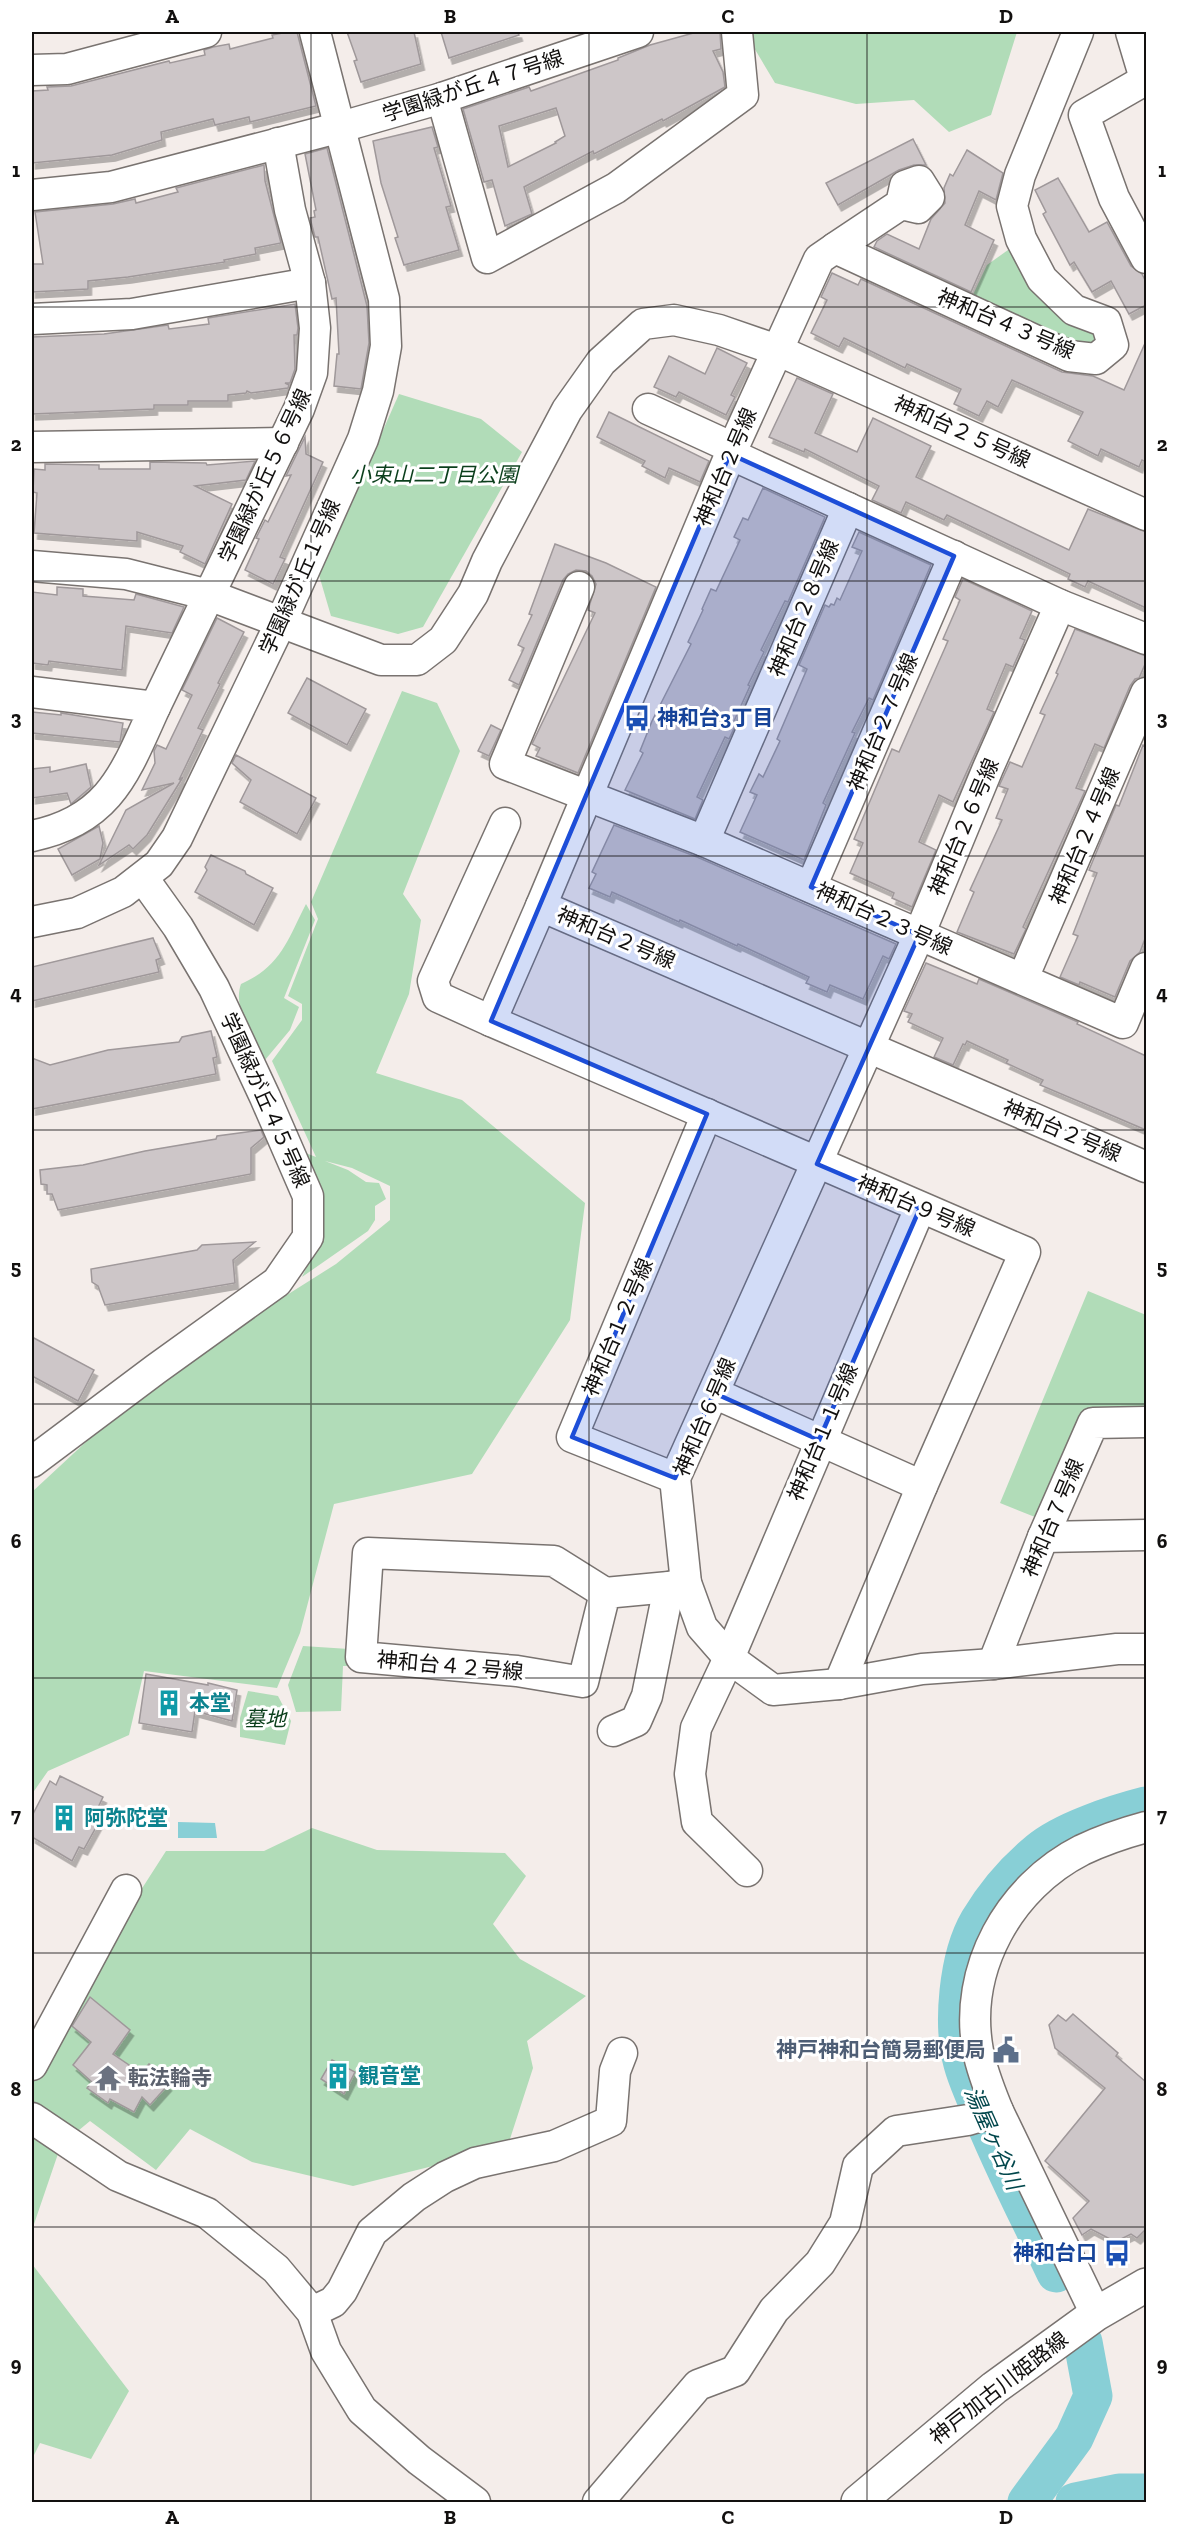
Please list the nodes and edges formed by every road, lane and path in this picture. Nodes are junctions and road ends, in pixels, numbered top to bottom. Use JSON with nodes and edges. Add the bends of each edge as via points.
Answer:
{"nodes":[{"id":1,"x":206,"y":32,"type":"edge"},
{"id":2,"x":315,"y":32,"type":"edge"},
{"id":3,"x":638,"y":32,"type":"edge"},
{"id":4,"x":737,"y":32,"type":"edge"},
{"id":5,"x":1078,"y":32,"type":"edge"},
{"id":6,"x":1131,"y":32,"type":"edge"},
{"id":7,"x":32,"y":70,"type":"edge"},
{"id":8,"x":1146,"y":81,"type":"edge"},
{"id":9,"x":442,"y":98,"type":"junction"},
{"id":10,"x":341,"y":127,"type":"junction"},
{"id":11,"x":278,"y":143,"type":"junction"},
{"id":12,"x":32,"y":195,"type":"edge"},
{"id":13,"x":901,"y":204,"type":"dead end"},
{"id":14,"x":836,"y":248,"type":"junction"},
{"id":15,"x":1146,"y":258,"type":"edge"},
{"id":16,"x":310,"y":283,"type":"junction"},
{"id":17,"x":32,"y":319,"type":"edge"},
{"id":18,"x":777,"y":350,"type":"junction"},
{"id":19,"x":648,"y":409,"type":"dead end"},
{"id":20,"x":283,"y":442,"type":"junction"},
{"id":21,"x":32,"y":447,"type":"edge"},
{"id":22,"x":732,"y":451,"type":"junction"},
{"id":23,"x":848,"y":508,"type":"junction"},
{"id":24,"x":1146,"y":515,"type":"edge"},
{"id":25,"x":954,"y":556,"type":"junction"},
{"id":26,"x":32,"y":566,"type":"edge"},
{"id":27,"x":579,"y":587,"type":"dead end"},
{"id":28,"x":209,"y":595,"type":"junction"},
{"id":29,"x":1060,"y":605,"type":"junction"},
{"id":30,"x":281,"y":622,"type":"junction"},
{"id":31,"x":1146,"y":639,"type":"edge"},
{"id":32,"x":32,"y":692,"type":"edge"},
{"id":33,"x":1146,"y":693,"type":"edge"},
{"id":34,"x":155,"y":707,"type":"junction"},
{"id":35,"x":588,"y":798,"type":"junction"},
{"id":36,"x":505,"y":823,"type":"dead end"},
{"id":37,"x":32,"y":836,"type":"edge"},
{"id":38,"x":704,"y":841,"type":"junction"},
{"id":39,"x":143,"y":878,"type":"junction"},
{"id":40,"x":812,"y":887,"type":"junction"},
{"id":41,"x":541,"y":906,"type":"junction"},
{"id":42,"x":32,"y":922,"type":"edge"},
{"id":43,"x":919,"y":935,"type":"junction"},
{"id":44,"x":1146,"y":968,"type":"edge"},
{"id":45,"x":1023,"y":978,"type":"junction"},
{"id":46,"x":491,"y":1021,"type":"junction"},
{"id":47,"x":869,"y":1048,"type":"junction"},
{"id":48,"x":706,"y":1114,"type":"junction"},
{"id":49,"x":817,"y":1164,"type":"junction"},
{"id":50,"x":1146,"y":1167,"type":"edge"},
{"id":51,"x":920,"y":1208,"type":"junction"},
{"id":52,"x":714,"y":1393,"type":"junction"},
{"id":53,"x":1146,"y":1422,"type":"edge"},
{"id":54,"x":819,"y":1440,"type":"junction"},
{"id":55,"x":32,"y":1462,"type":"edge"},
{"id":56,"x":675,"y":1478,"type":"junction"},
{"id":57,"x":922,"y":1486,"type":"junction"},
{"id":58,"x":1146,"y":1535,"type":"edge"},
{"id":59,"x":1043,"y":1537,"type":"junction"},
{"id":60,"x":678,"y":1585,"type":"junction"},
{"id":61,"x":605,"y":1593,"type":"junction"},
{"id":62,"x":1146,"y":1649,"type":"edge"},
{"id":63,"x":729,"y":1658,"type":"junction"},
{"id":64,"x":993,"y":1664,"type":"junction"},
{"id":65,"x":839,"y":1684,"type":"junction"},
{"id":66,"x":613,"y":1731,"type":"dead end"},
{"id":67,"x":1146,"y":1827,"type":"edge"},
{"id":68,"x":747,"y":1871,"type":"dead end"},
{"id":69,"x":126,"y":1890,"type":"dead end"},
{"id":70,"x":622,"y":2053,"type":"dead end"},
{"id":71,"x":32,"y":2065,"type":"edge"},
{"id":72,"x":998,"y":2111,"type":"junction"},
{"id":73,"x":32,"y":2118,"type":"edge"},
{"id":74,"x":1146,"y":2285,"type":"edge"},
{"id":75,"x":312,"y":2312,"type":"junction"},
{"id":76,"x":1096,"y":2314,"type":"junction"},
{"id":77,"x":475,"y":2502,"type":"edge"},
{"id":78,"x":598,"y":2502,"type":"edge"},
{"id":79,"x":858,"y":2502,"type":"edge"}],
"edges":[{"from":1,"to":7,"type":"street","via":[[67,69]]},
{"from":2,"to":10,"type":"street","name":"学園緑が丘１号線"},
{"from":3,"to":9,"type":"street","name":"学園緑が丘４７号線"},
{"from":4,"to":9,"type":"street","via":[[743,95],[616,188],[487,258]]},
{"from":5,"to":14,"type":"street","name":"神和台４３号線","via":[[1020,175],[1012,206],[1021,239],[1042,279],[1074,310],[1106,322],[1113,345],[1096,359],[1069,356]]},
{"from":6,"to":8,"type":"street"},
{"from":8,"to":15,"type":"street","via":[[1084,115],[1114,198]]},
{"from":9,"to":10,"type":"street","name":"学園緑が丘４７号線"},
{"from":10,"to":11,"type":"street","name":"学園緑が丘４７号線"},
{"from":10,"to":30,"type":"street","name":"学園緑が丘１号線","via":[[384,299],[386,346],[378,391],[363,439]]},
{"from":11,"to":12,"type":"street","name":"学園緑が丘４７号線","via":[[111,187]]},
{"from":11,"to":16,"type":"street","name":"学園緑が丘５６号線","via":[[290,210]]},
{"from":13,"to":14,"type":"street"},
{"from":14,"to":18,"type":"street","via":[[819,259]]},
{"from":16,"to":17,"type":"street","via":[[132,314]]},
{"from":16,"to":20,"type":"street","name":"学園緑が丘５６号線","via":[[315,328],[312,373]]},
{"from":18,"to":22,"type":"street","name":"神和台２号線"},
{"from":18,"to":24,"type":"street","name":"神和台２５号線"},
{"from":18,"to":30,"type":"street","name":"神和台２５号線","via":[[674,320],[643,324],[601,362],[567,410],[473,594],[443,640],[417,660],[381,660]]},
{"from":19,"to":22,"type":"street"},
{"from":20,"to":21,"type":"street"},
{"from":20,"to":28,"type":"street","name":"学園緑が丘５６号線"},
{"from":22,"to":23,"type":"street"},
{"from":22,"to":35,"type":"street","name":"神和台２号線"},
{"from":23,"to":25,"type":"street"},
{"from":23,"to":38,"type":"street","name":"神和台２８号線"},
{"from":25,"to":29,"type":"street"},
{"from":25,"to":40,"type":"street","name":"神和台２７号線"},
{"from":26,"to":28,"type":"street","name":"神和台２５号線","via":[[126,574]]},
{"from":27,"to":35,"type":"street","name":"神和台２３号線","via":[[505,764]]},
{"from":28,"to":30,"type":"street","name":"神和台２５号線"},
{"from":28,"to":34,"type":"street","name":"学園緑が丘５６号線"},
{"from":29,"to":31,"type":"street"},
{"from":29,"to":43,"type":"street","name":"神和台２６号線"},
{"from":30,"to":39,"type":"street","name":"学園緑が丘１号線","via":[[177,838],[159,864]]},
{"from":32,"to":34,"type":"street"},
{"from":33,"to":45,"type":"street","name":"神和台２４号線"},
{"from":34,"to":37,"type":"street","name":"学園緑が丘５６号線","via":[[130,763],[100,806],[64,827]]},
{"from":35,"to":38,"type":"street","name":"神和台２３号線"},
{"from":35,"to":41,"type":"street","name":"神和台２号線"},
{"from":36,"to":46,"type":"street","name":"神和台９号線","via":[[433,981],[438,997]]},
{"from":38,"to":40,"type":"street","name":"神和台２３号線"},
{"from":39,"to":42,"type":"street","name":"学園緑が丘１号線","via":[[77,913]]},
{"from":39,"to":55,"type":"street","name":"学園緑が丘４５号線","via":[[214,988],[260,1086],[308,1196],[308,1237],[277,1282]]},
{"from":40,"to":43,"type":"street","name":"神和台２３号線"},
{"from":41,"to":46,"type":"street"},
{"from":41,"to":47,"type":"street","name":"神和台２号線"},
{"from":43,"to":45,"type":"street","name":"神和台２３号線"},
{"from":43,"to":47,"type":"street","name":"神和台２６号線"},
{"from":44,"to":45,"type":"street","name":"神和台２３号線","via":[[1123,1023]]},
{"from":46,"to":48,"type":"street","name":"神和台９号線"},
{"from":47,"to":49,"type":"street","name":"神和台６号線"},
{"from":47,"to":50,"type":"street","name":"神和台２号線"},
{"from":48,"to":49,"type":"street","name":"神和台９号線"},
{"from":48,"to":56,"type":"street","name":"神和台１２号線","via":[[572,1437]]},
{"from":49,"to":51,"type":"street","name":"神和台９号線"},
{"from":49,"to":52,"type":"street","name":"神和台６号線"},
{"from":51,"to":54,"type":"street","name":"神和台１１号線"},
{"from":51,"to":57,"type":"street","name":"神和台９号線","via":[[1024,1252]]},
{"from":52,"to":54,"type":"street"},
{"from":52,"to":56,"type":"street","name":"神和台６号線"},
{"from":53,"to":59,"type":"street","name":"神和台７号線","via":[[1093,1423]]},
{"from":54,"to":57,"type":"street"},
{"from":54,"to":63,"type":"street","name":"神和台１１号線"},
{"from":56,"to":60,"type":"street","name":"神和台６号線"},
{"from":57,"to":65,"type":"street","name":"神和台９号線"},
{"from":58,"to":59,"type":"street"},
{"from":59,"to":64,"type":"street","name":"神和台７号線"},
{"from":60,"to":61,"type":"street"},
{"from":60,"to":63,"type":"street","name":"神和台６号線","via":[[702,1627]]},
{"from":60,"to":66,"type":"street","via":[[647,1696],[636,1721]]},
{"from":61,"to":61,"type":"street","name":"神和台４２号線","via":[[583,1682],[517,1671],[361,1657],[368,1553],[554,1561]]},
{"from":62,"to":64,"type":"street","name":"神和台６号線"},
{"from":63,"to":65,"type":"street","name":"神和台６号線","via":[[773,1690]]},
{"from":63,"to":68,"type":"street","name":"神和台１１号線","via":[[696,1728],[690,1774],[697,1822]]},
{"from":64,"to":65,"type":"street","name":"神和台６号線","via":[[922,1669]]},
{"from":67,"to":72,"type":"street","via":[[1112,1837],[1055,1866],[1019,1899],[994,1939],[978,1984],[976,2016],[980,2059]]},
{"from":69,"to":71,"type":"street"},
{"from":70,"to":75,"type":"street","via":[[615,2071],[612,2121],[554,2146],[476,2163],[445,2177],[372,2232],[342,2291],[333,2302]]},
{"from":72,"to":76,"type":"street"},
{"from":72,"to":78,"type":"street","via":[[968,2120],[896,2131],[858,2166],[845,2223],[820,2263],[774,2310],[735,2371],[698,2385]]},
{"from":73,"to":75,"type":"street","via":[[118,2176],[207,2213],[276,2269]]},
{"from":74,"to":76,"type":"main road","name":"神戸加古川姫路線"},
{"from":75,"to":77,"type":"street","via":[[326,2351],[362,2410]]},
{"from":76,"to":79,"type":"main road","name":"神戸加古川姫路線","via":[[994,2388]]}]}
